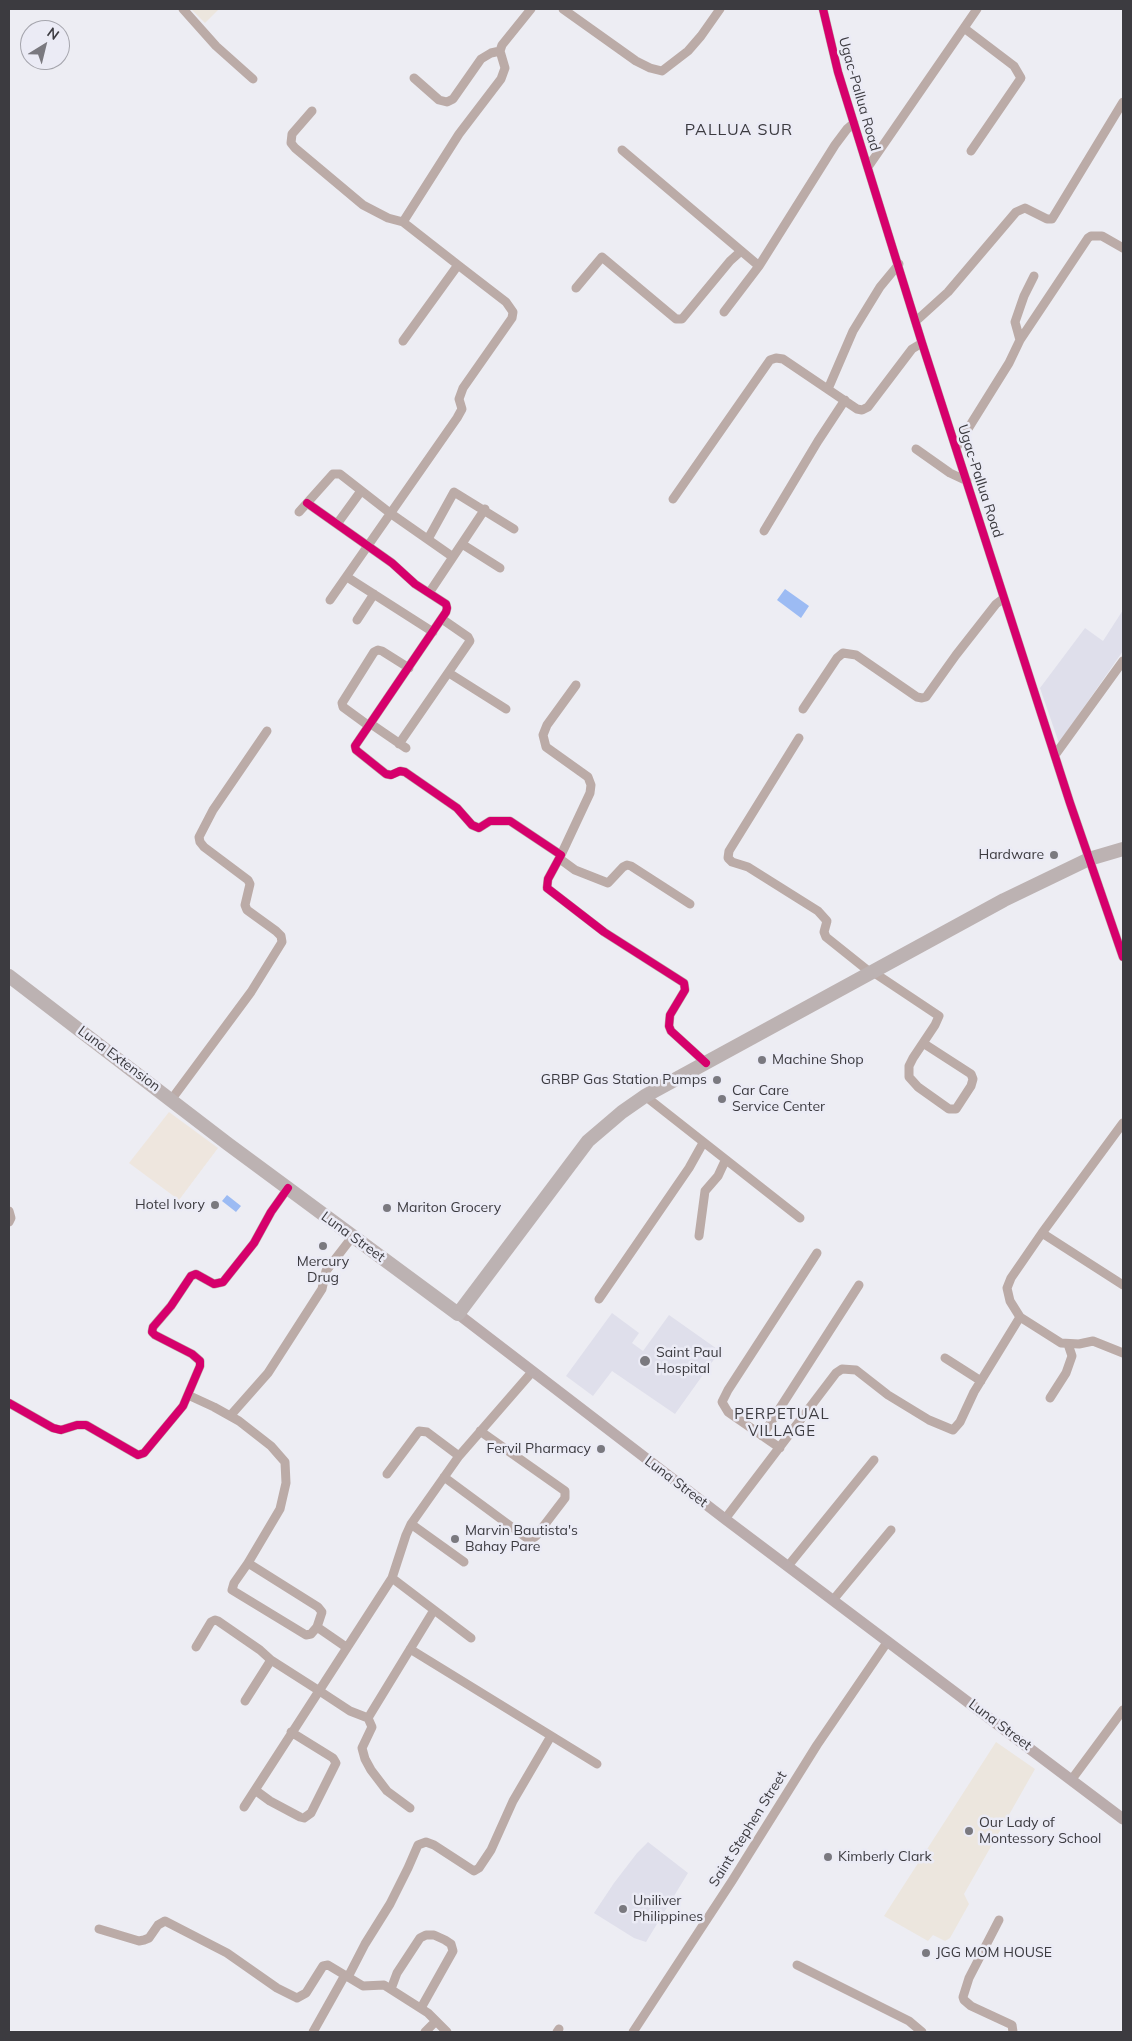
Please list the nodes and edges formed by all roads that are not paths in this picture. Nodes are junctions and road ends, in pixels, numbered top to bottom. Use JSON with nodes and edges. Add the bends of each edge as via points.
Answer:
{"nodes":[{"id":1,"x":183,"y":9,"type":"edge"},
{"id":2,"x":531,"y":9,"type":"edge"},
{"id":3,"x":563,"y":9,"type":"edge"},
{"id":4,"x":720,"y":9,"type":"edge"},
{"id":5,"x":823,"y":9,"type":"edge"},
{"id":6,"x":977,"y":9,"type":"edge"},
{"id":7,"x":964,"y":28,"type":"junction"},
{"id":8,"x":500,"y":50,"type":"junction"},
{"id":9,"x":414,"y":78,"type":"dead end"},
{"id":10,"x":253,"y":79,"type":"dead end"},
{"id":11,"x":1123,"y":102,"type":"edge"},
{"id":12,"x":312,"y":111,"type":"dead end"},
{"id":13,"x":854,"y":123,"type":"junction"},
{"id":14,"x":622,"y":150,"type":"dead end"},
{"id":15,"x":971,"y":151,"type":"dead end"},
{"id":16,"x":868,"y":167,"type":"junction"},
{"id":17,"x":403,"y":222,"type":"junction"},
{"id":18,"x":1123,"y":248,"type":"edge"},
{"id":19,"x":740,"y":252,"type":"junction"},
{"id":20,"x":899,"y":264,"type":"junction"},
{"id":21,"x":458,"y":265,"type":"junction"},
{"id":22,"x":759,"y":266,"type":"junction"},
{"id":23,"x":1034,"y":276,"type":"dead end"},
{"id":24,"x":576,"y":288,"type":"dead end"},
{"id":25,"x":724,"y":312,"type":"dead end"},
{"id":26,"x":916,"y":321,"type":"junction"},
{"id":27,"x":1020,"y":340,"type":"junction"},
{"id":28,"x":403,"y":341,"type":"dead end"},
{"id":29,"x":922,"y":343,"type":"junction"},
{"id":30,"x":828,"y":389,"type":"junction"},
{"id":31,"x":845,"y":400,"type":"junction"},
{"id":32,"x":956,"y":448,"type":"junction"},
{"id":33,"x":916,"y":449,"type":"dead end"},
{"id":34,"x":967,"y":481,"type":"junction"},
{"id":35,"x":361,"y":491,"type":"junction"},
{"id":36,"x":673,"y":499,"type":"dead end"},
{"id":37,"x":308,"y":503,"type":"junction"},
{"id":38,"x":485,"y":509,"type":"junction"},
{"id":39,"x":299,"y":512,"type":"dead end"},
{"id":40,"x":390,"y":513,"type":"junction"},
{"id":41,"x":337,"y":524,"type":"junction"},
{"id":42,"x":514,"y":528,"type":"dead end"},
{"id":43,"x":764,"y":531,"type":"dead end"},
{"id":44,"x":428,"y":539,"type":"junction"},
{"id":45,"x":462,"y":544,"type":"junction"},
{"id":46,"x":368,"y":546,"type":"junction"},
{"id":47,"x":453,"y":557,"type":"junction"},
{"id":48,"x":500,"y":568,"type":"dead end"},
{"id":49,"x":346,"y":577,"type":"junction"},
{"id":50,"x":429,"y":593,"type":"junction"},
{"id":51,"x":374,"y":594,"type":"junction"},
{"id":52,"x":1004,"y":598,"type":"junction"},
{"id":53,"x":330,"y":600,"type":"dead end"},
{"id":54,"x":442,"y":619,"type":"junction"},
{"id":55,"x":357,"y":620,"type":"dead end"},
{"id":56,"x":433,"y":632,"type":"junction"},
{"id":57,"x":1123,"y":661,"type":"edge"},
{"id":58,"x":409,"y":668,"type":"junction"},
{"id":59,"x":449,"y":673,"type":"junction"},
{"id":60,"x":576,"y":685,"type":"dead end"},
{"id":61,"x":506,"y":709,"type":"dead end"},
{"id":62,"x":803,"y":709,"type":"dead end"},
{"id":63,"x":370,"y":725,"type":"junction"},
{"id":64,"x":267,"y":730,"type":"dead end"},
{"id":65,"x":799,"y":738,"type":"dead end"},
{"id":66,"x":1055,"y":755,"type":"junction"},
{"id":67,"x":1123,"y":849,"type":"edge"},
{"id":68,"x":561,"y":857,"type":"junction"},
{"id":69,"x":1089,"y":858,"type":"junction"},
{"id":70,"x":690,"y":904,"type":"dead end"},
{"id":71,"x":1123,"y":957,"type":"edge"},
{"id":72,"x":872,"y":972,"type":"junction"},
{"id":73,"x":9,"y":976,"type":"edge"},
{"id":74,"x":923,"y":1043,"type":"junction"},
{"id":75,"x":706,"y":1063,"type":"junction"},
{"id":76,"x":645,"y":1096,"type":"junction"},
{"id":77,"x":171,"y":1100,"type":"junction"},
{"id":78,"x":1123,"y":1123,"type":"edge"},
{"id":79,"x":703,"y":1143,"type":"junction"},
{"id":80,"x":228,"y":1144,"type":"joint"},
{"id":81,"x":725,"y":1161,"type":"junction"},
{"id":82,"x":288,"y":1188,"type":"junction"},
{"id":83,"x":9,"y":1211,"type":"edge"},
{"id":84,"x":800,"y":1218,"type":"dead end"},
{"id":85,"x":9,"y":1222,"type":"edge"},
{"id":86,"x":1042,"y":1233,"type":"junction"},
{"id":87,"x":352,"y":1236,"type":"junction"},
{"id":88,"x":699,"y":1236,"type":"dead end"},
{"id":89,"x":817,"y":1253,"type":"dead end"},
{"id":90,"x":859,"y":1285,"type":"dead end"},
{"id":91,"x":1123,"y":1285,"type":"edge"},
{"id":92,"x":599,"y":1299,"type":"dead end"},
{"id":93,"x":458,"y":1314,"type":"junction"},
{"id":94,"x":1020,"y":1317,"type":"junction"},
{"id":95,"x":1068,"y":1344,"type":"junction"},
{"id":96,"x":1123,"y":1353,"type":"edge"},
{"id":97,"x":944,"y":1358,"type":"dead end"},
{"id":98,"x":532,"y":1372,"type":"junction"},
{"id":99,"x":981,"y":1381,"type":"junction"},
{"id":100,"x":188,"y":1396,"type":"junction"},
{"id":101,"x":1050,"y":1398,"type":"dead end"},
{"id":102,"x":9,"y":1403,"type":"edge"},
{"id":103,"x":230,"y":1416,"type":"junction"},
{"id":104,"x":480,"y":1431,"type":"junction"},
{"id":105,"x":762,"y":1436,"type":"junction"},
{"id":106,"x":780,"y":1448,"type":"junction"},
{"id":107,"x":460,"y":1456,"type":"junction"},
{"id":108,"x":874,"y":1460,"type":"dead end"},
{"id":109,"x":387,"y":1474,"type":"dead end"},
{"id":110,"x":444,"y":1477,"type":"junction"},
{"id":111,"x":725,"y":1519,"type":"junction"},
{"id":112,"x":411,"y":1524,"type":"junction"},
{"id":113,"x":891,"y":1530,"type":"dead end"},
{"id":114,"x":464,"y":1562,"type":"dead end"},
{"id":115,"x":248,"y":1564,"type":"junction"},
{"id":116,"x":788,"y":1566,"type":"junction"},
{"id":117,"x":392,"y":1578,"type":"junction"},
{"id":118,"x":833,"y":1600,"type":"junction"},
{"id":119,"x":434,"y":1610,"type":"junction"},
{"id":120,"x":317,"y":1627,"type":"junction"},
{"id":121,"x":471,"y":1638,"type":"dead end"},
{"id":122,"x":888,"y":1641,"type":"junction"},
{"id":123,"x":196,"y":1647,"type":"dead end"},
{"id":124,"x":346,"y":1647,"type":"junction"},
{"id":125,"x":410,"y":1649,"type":"junction"},
{"id":126,"x":271,"y":1660,"type":"junction"},
{"id":127,"x":318,"y":1690,"type":"junction"},
{"id":128,"x":245,"y":1700,"type":"dead end"},
{"id":129,"x":1123,"y":1710,"type":"edge"},
{"id":130,"x":368,"y":1718,"type":"junction"},
{"id":131,"x":291,"y":1732,"type":"junction"},
{"id":132,"x":551,"y":1736,"type":"junction"},
{"id":133,"x":597,"y":1764,"type":"dead end"},
{"id":134,"x":1072,"y":1779,"type":"junction"},
{"id":135,"x":255,"y":1790,"type":"junction"},
{"id":136,"x":244,"y":1807,"type":"dead end"},
{"id":137,"x":410,"y":1808,"type":"dead end"},
{"id":138,"x":1123,"y":1819,"type":"edge"},
{"id":139,"x":1000,"y":1920,"type":"dead end"},
{"id":140,"x":98,"y":1929,"type":"dead end"},
{"id":141,"x":796,"y":1965,"type":"dead end"},
{"id":142,"x":347,"y":1976,"type":"junction"},
{"id":143,"x":391,"y":1989,"type":"junction"},
{"id":144,"x":421,"y":2008,"type":"junction"},
{"id":145,"x":435,"y":2022,"type":"junction"},
{"id":146,"x":312,"y":2032,"type":"edge"},
{"id":147,"x":425,"y":2032,"type":"edge"},
{"id":148,"x":447,"y":2032,"type":"edge"},
{"id":149,"x":633,"y":2032,"type":"edge"},
{"id":150,"x":923,"y":2032,"type":"edge"},
{"id":151,"x":1013,"y":2032,"type":"edge"}],
"edges":[{"from":1,"to":10,"type":"street","via":[[216,46]]},
{"from":2,"to":8,"type":"street"},
{"from":3,"to":4,"type":"street","via":[[636,61],[662,70],[688,51]]},
{"from":5,"to":13,"type":"street","name":"Ugac-Pallua Road"},
{"from":6,"to":7,"type":"street"},
{"from":7,"to":15,"type":"street","via":[[1014,66],[1021,78]]},
{"from":7,"to":16,"type":"street"},
{"from":8,"to":9,"type":"street","via":[[481,59],[447,102]]},
{"from":8,"to":17,"type":"street","via":[[505,68],[501,79],[460,134]]},
{"from":11,"to":26,"type":"street","via":[[1052,219],[1025,208],[1016,212],[948,292]]},
{"from":12,"to":17,"type":"street","via":[[292,134],[291,143],[295,148],[363,205]]},
{"from":13,"to":16,"type":"street","name":"Ugac-Pallua Road"},
{"from":13,"to":22,"type":"street","via":[[835,145]]},
{"from":14,"to":19,"type":"street"},
{"from":16,"to":20,"type":"street","name":"Ugac-Pallua Road"},
{"from":17,"to":21,"type":"street"},
{"from":18,"to":27,"type":"street","via":[[1102,236],[1088,238]]},
{"from":19,"to":22,"type":"street"},
{"from":19,"to":24,"type":"street","via":[[682,319],[676,319],[602,258]]},
{"from":20,"to":26,"type":"street","name":"Ugac-Pallua Road"},
{"from":20,"to":30,"type":"street","via":[[880,287],[853,331]]},
{"from":21,"to":28,"type":"street"},
{"from":21,"to":40,"type":"street","via":[[506,302],[513,312],[512,318],[463,388],[459,399],[462,409],[457,418]]},
{"from":22,"to":25,"type":"street"},
{"from":23,"to":27,"type":"street","via":[[1015,322]]},
{"from":26,"to":29,"type":"street","name":"Ugac-Pallua Road"},
{"from":27,"to":32,"type":"street"},
{"from":29,"to":31,"type":"street","via":[[912,349],[865,409],[858,409]]},
{"from":29,"to":32,"type":"street","name":"Ugac-Pallua Road"},
{"from":30,"to":31,"type":"street"},
{"from":30,"to":36,"type":"street","via":[[783,359],[770,360]]},
{"from":31,"to":43,"type":"street"},
{"from":32,"to":34,"type":"street","name":"Ugac-Pallua Road"},
{"from":33,"to":34,"type":"street"},
{"from":34,"to":52,"type":"street","name":"Ugac-Pallua Road"},
{"from":35,"to":37,"type":"street","via":[[336,473]]},
{"from":35,"to":40,"type":"street"},
{"from":35,"to":41,"type":"street"},
{"from":37,"to":39,"type":"street"},
{"from":37,"to":41,"type":"street"},
{"from":38,"to":42,"type":"street"},
{"from":38,"to":44,"type":"street","via":[[454,492]]},
{"from":38,"to":45,"type":"street"},
{"from":40,"to":44,"type":"street"},
{"from":40,"to":46,"type":"street"},
{"from":41,"to":46,"type":"street"},
{"from":44,"to":47,"type":"street"},
{"from":45,"to":47,"type":"street"},
{"from":45,"to":48,"type":"street"},
{"from":46,"to":49,"type":"street"},
{"from":46,"to":50,"type":"street"},
{"from":47,"to":50,"type":"street"},
{"from":49,"to":51,"type":"street"},
{"from":49,"to":53,"type":"street"},
{"from":50,"to":54,"type":"street","via":[[446,604]]},
{"from":51,"to":55,"type":"street"},
{"from":51,"to":56,"type":"street"},
{"from":52,"to":62,"type":"street","via":[[996,604],[926,697],[916,697],[856,655],[843,653]]},
{"from":52,"to":66,"type":"street","name":"Ugac-Pallua Road"},
{"from":54,"to":56,"type":"street"},
{"from":54,"to":59,"type":"street","via":[[470,641]]},
{"from":56,"to":58,"type":"street"},
{"from":57,"to":66,"type":"street"},
{"from":58,"to":63,"type":"street"},
{"from":58,"to":63,"type":"street","via":[[382,651],[374,652],[342,703]]},
{"from":59,"to":61,"type":"street"},
{"from":59,"to":63,"type":"street","via":[[402,746]]},
{"from":60,"to":68,"type":"street","via":[[542,735],[546,747],[588,777],[591,785]]},
{"from":63,"to":68,"type":"street","via":[[356,750],[386,774],[405,772],[457,808],[479,828],[490,822],[510,821]]},
{"from":64,"to":77,"type":"street","via":[[213,810],[199,837],[204,847],[248,880],[245,905],[281,936],[282,942],[251,992]]},
{"from":65,"to":72,"type":"street","via":[[729,851],[728,858],[818,911],[827,920],[826,937]]},
{"from":66,"to":69,"type":"street","name":"Ugac-Pallua Road"},
{"from":67,"to":69,"type":"highway"},
{"from":68,"to":70,"type":"street","via":[[575,870],[608,883],[623,867],[632,866]]},
{"from":68,"to":75,"type":"street","via":[[546,884],[549,891],[604,932],[684,983],[685,990],[670,1016],[669,1026],[671,1032]]},
{"from":69,"to":71,"type":"street","name":"Ugac-Pallua Road"},
{"from":69,"to":72,"type":"highway"},
{"from":72,"to":74,"type":"street","via":[[937,1013],[938,1020]]},
{"from":72,"to":75,"type":"highway"},
{"from":73,"to":77,"type":"highway","name":"Luna Extension"},
{"from":74,"to":74,"type":"street","via":[[909,1066],[909,1077],[949,1109],[956,1108],[971,1086],[971,1074]]},
{"from":75,"to":76,"type":"highway"},
{"from":76,"to":79,"type":"street"},
{"from":76,"to":93,"type":"highway","via":[[608,1122],[588,1142]]},
{"from":77,"to":80,"type":"highway","name":"Luna Extension"},
{"from":78,"to":86,"type":"street"},
{"from":79,"to":81,"type":"street"},
{"from":79,"to":92,"type":"street","via":[[690,1168]]},
{"from":80,"to":82,"type":"highway","name":"Luna Street"},
{"from":81,"to":84,"type":"street"},
{"from":81,"to":88,"type":"street","via":[[705,1191]]},
{"from":82,"to":87,"type":"highway","name":"Luna Street"},
{"from":82,"to":100,"type":"street","via":[[254,1243],[223,1282],[214,1284],[196,1274],[191,1276],[153,1327],[155,1335],[192,1354],[200,1362]]},
{"from":83,"to":85,"type":"street"},
{"from":86,"to":91,"type":"street"},
{"from":86,"to":94,"type":"street","via":[[1006,1288]]},
{"from":87,"to":93,"type":"highway","name":"Luna Street"},
{"from":87,"to":103,"type":"street","via":[[326,1271],[322,1290],[268,1373]]},
{"from":89,"to":105,"type":"street","via":[[722,1402],[728,1412]]},
{"from":90,"to":105,"type":"street"},
{"from":93,"to":98,"type":"main road","name":"Luna Street"},
{"from":94,"to":95,"type":"street"},
{"from":94,"to":99,"type":"street"},
{"from":95,"to":96,"type":"street","via":[[1093,1341]]},
{"from":95,"to":101,"type":"street","via":[[1072,1356],[1066,1374]]},
{"from":97,"to":99,"type":"street"},
{"from":98,"to":104,"type":"street"},
{"from":98,"to":111,"type":"main road","name":"Luna Street"},
{"from":99,"to":106,"type":"street","via":[[953,1430],[929,1420],[888,1395],[856,1370],[842,1369],[814,1400]]},
{"from":100,"to":102,"type":"street","via":[[141,1455],[86,1425],[61,1430],[53,1428]]},
{"from":100,"to":103,"type":"street"},
{"from":103,"to":115,"type":"street","via":[[280,1454],[286,1472],[280,1509]]},
{"from":104,"to":107,"type":"street"},
{"from":104,"to":110,"type":"street","via":[[565,1491],[565,1498],[536,1536],[528,1539]]},
{"from":105,"to":106,"type":"street"},
{"from":106,"to":111,"type":"street"},
{"from":107,"to":109,"type":"street","via":[[427,1432],[419,1431]]},
{"from":107,"to":110,"type":"street"},
{"from":108,"to":116,"type":"street"},
{"from":110,"to":112,"type":"street"},
{"from":111,"to":116,"type":"main road","name":"Luna Street"},
{"from":112,"to":114,"type":"street"},
{"from":112,"to":117,"type":"street"},
{"from":113,"to":118,"type":"street"},
{"from":115,"to":120,"type":"street","via":[[318,1607],[322,1612]]},
{"from":115,"to":120,"type":"street","via":[[232,1590],[306,1635]]},
{"from":116,"to":118,"type":"main road","name":"Luna Street"},
{"from":117,"to":119,"type":"street"},
{"from":117,"to":124,"type":"street"},
{"from":118,"to":122,"type":"main road","name":"Luna Street"},
{"from":119,"to":121,"type":"street"},
{"from":119,"to":125,"type":"street"},
{"from":120,"to":124,"type":"street"},
{"from":122,"to":134,"type":"main road","name":"Luna Street"},
{"from":122,"to":149,"type":"street","name":"Saint Stephen Street","via":[[817,1745]]},
{"from":123,"to":126,"type":"street","via":[[215,1620]]},
{"from":124,"to":127,"type":"street"},
{"from":125,"to":130,"type":"street"},
{"from":125,"to":132,"type":"street"},
{"from":126,"to":127,"type":"street"},
{"from":126,"to":128,"type":"street"},
{"from":127,"to":130,"type":"street","via":[[350,1711]]},
{"from":127,"to":131,"type":"street"},
{"from":129,"to":134,"type":"street"},
{"from":130,"to":137,"type":"street","via":[[372,1727],[362,1748],[365,1758],[387,1791]]},
{"from":131,"to":135,"type":"street"},
{"from":131,"to":135,"type":"street","via":[[336,1763],[311,1813],[300,1817]]},
{"from":132,"to":133,"type":"street"},
{"from":132,"to":142,"type":"street","via":[[479,1868],[474,1871],[426,1842],[418,1845],[395,1895]]},
{"from":134,"to":138,"type":"main road","name":"Luna Street"},
{"from":135,"to":136,"type":"street"},
{"from":139,"to":151,"type":"street","via":[[969,1978],[963,1997],[971,2006],[1012,2025]]},
{"from":140,"to":142,"type":"street","via":[[139,1941],[149,1938],[164,1921],[227,1953],[297,1998],[306,1993],[323,1966],[328,1965]]},
{"from":141,"to":150,"type":"street","via":[[909,2021]]},
{"from":142,"to":143,"type":"street","via":[[363,1986],[379,1984]]},
{"from":142,"to":146,"type":"street"},
{"from":143,"to":144,"type":"street"},
{"from":143,"to":144,"type":"street","via":[[397,1972],[420,1938],[434,1935],[445,1940],[453,1947],[451,1958]]},
{"from":144,"to":145,"type":"street"},
{"from":145,"to":147,"type":"street"},
{"from":145,"to":148,"type":"street"}]}
